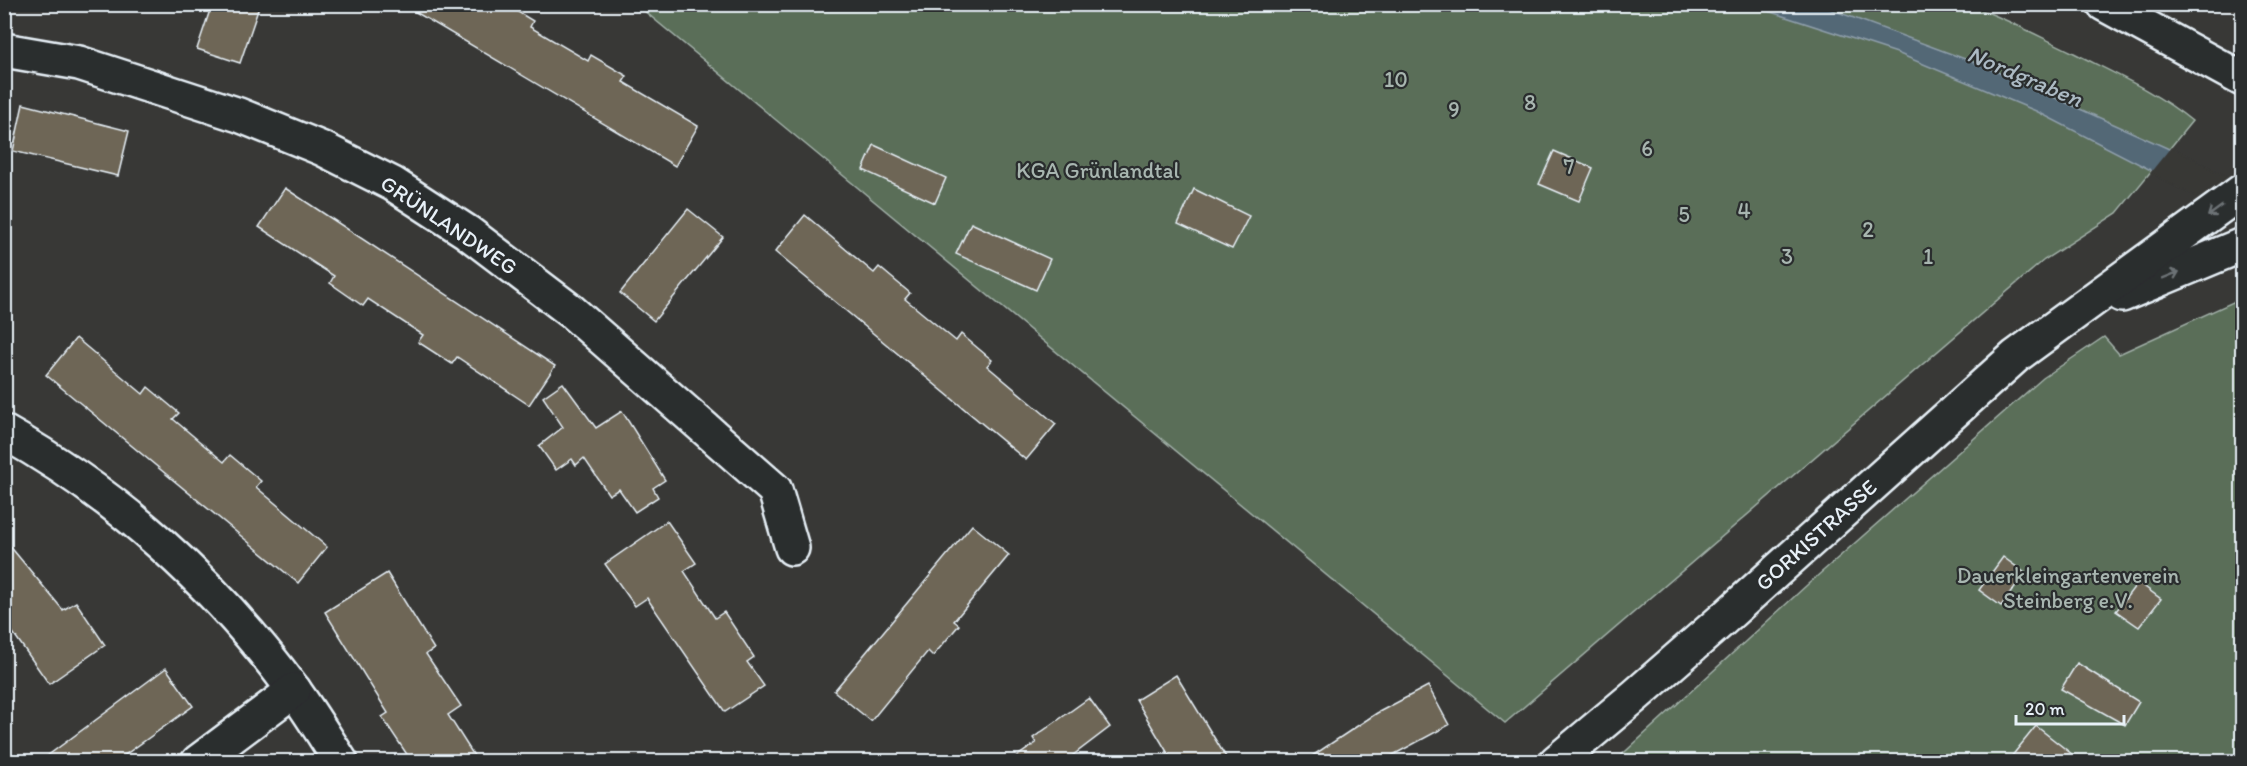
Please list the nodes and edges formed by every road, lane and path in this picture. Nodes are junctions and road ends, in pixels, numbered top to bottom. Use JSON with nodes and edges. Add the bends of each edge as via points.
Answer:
{"nodes":[{"id":1,"x":2104,"y":4,"type":"edge"},
{"id":2,"x":4,"y":50,"type":"edge"},
{"id":3,"x":2242,"y":79,"type":"edge"},
{"id":4,"x":2242,"y":192,"type":"edge"},
{"id":5,"x":2235,"y":248,"type":"edge"},
{"id":6,"x":2077,"y":312,"type":"junction"},
{"id":7,"x":4,"y":432,"type":"edge"},
{"id":8,"x":792,"y":548,"type":"dead end"},
{"id":9,"x":294,"y":690,"type":"junction"},
{"id":10,"x":198,"y":762,"type":"edge"},
{"id":11,"x":341,"y":762,"type":"edge"},
{"id":12,"x":1556,"y":762,"type":"edge"}],
"edges":[{"from":1,"to":3,"type":"street"},
{"from":2,"to":8,"type":"street","name":"GRÜNLANDWEG","via":[[79,63],[239,115],[323,149],[393,184],[467,232],[571,311],[775,490]]},
{"from":4,"to":6,"type":"street","name":"GORKISTRASSE","one_way":true},
{"from":6,"to":5,"type":"street","name":"GORKISTRASSE","one_way":true},
{"from":6,"to":12,"type":"street","name":"GORKISTRASSE","via":[[2016,356],[1722,620]]},
{"from":7,"to":9,"type":"street","via":[[89,486],[166,547],[230,611]]},
{"from":9,"to":10,"type":"street"},
{"from":9,"to":11,"type":"street"}]}
